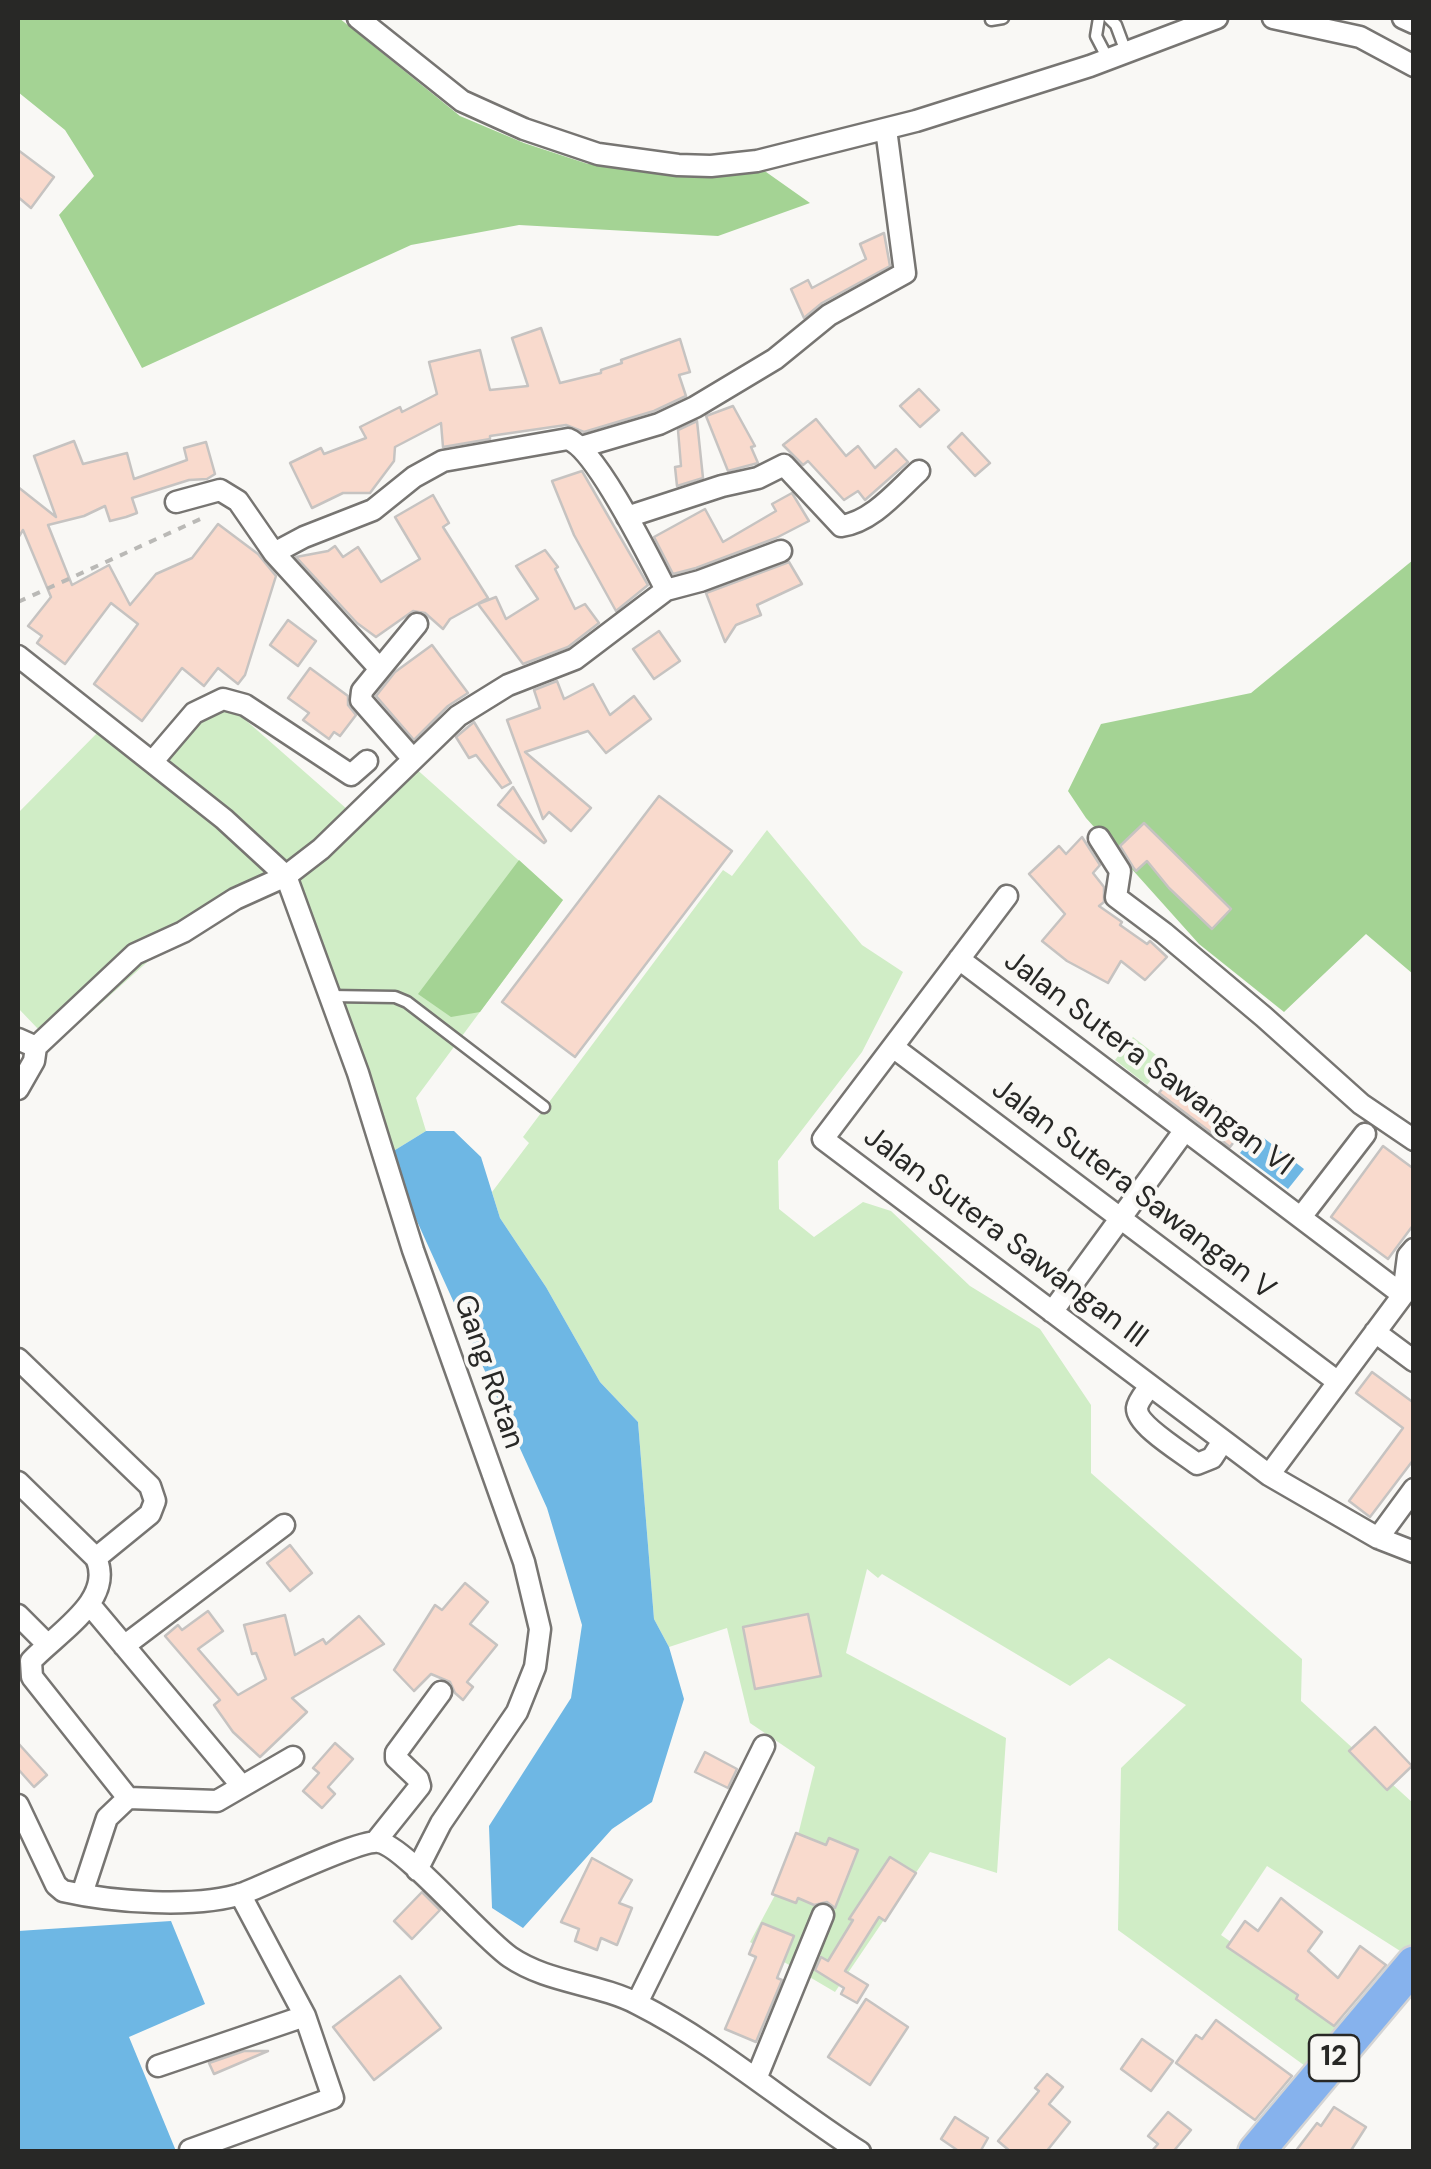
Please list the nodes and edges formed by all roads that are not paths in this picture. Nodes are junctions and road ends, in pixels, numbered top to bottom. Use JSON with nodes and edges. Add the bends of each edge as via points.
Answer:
{"nodes":[{"id":1,"x":362,"y":18,"type":"edge"},
{"id":2,"x":1099,"y":18,"type":"edge"},
{"id":3,"x":1217,"y":18,"type":"edge"},
{"id":4,"x":1273,"y":18,"type":"edge"},
{"id":5,"x":1402,"y":18,"type":"edge"},
{"id":6,"x":1116,"y":20,"type":"edge"},
{"id":7,"x":1319,"y":21,"type":"edge"},
{"id":8,"x":1414,"y":23,"type":"edge"},
{"id":9,"x":1117,"y":56,"type":"junction"},
{"id":10,"x":1414,"y":66,"type":"edge"},
{"id":11,"x":886,"y":129,"type":"junction"},
{"id":12,"x":582,"y":447,"type":"junction"},
{"id":13,"x":920,"y":470,"type":"dead end"},
{"id":14,"x":176,"y":502,"type":"dead end"},
{"id":15,"x":627,"y":516,"type":"junction"},
{"id":16,"x":781,"y":550,"type":"dead end"},
{"id":17,"x":274,"y":553,"type":"junction"},
{"id":18,"x":666,"y":590,"type":"junction"},
{"id":19,"x":418,"y":624,"type":"dead end"},
{"id":20,"x":18,"y":656,"type":"edge"},
{"id":21,"x":380,"y":669,"type":"junction"},
{"id":22,"x":412,"y":758,"type":"junction"},
{"id":23,"x":152,"y":761,"type":"junction"},
{"id":24,"x":367,"y":761,"type":"dead end"},
{"id":25,"x":1099,"y":838,"type":"dead end"},
{"id":26,"x":286,"y":876,"type":"junction"},
{"id":27,"x":1007,"y":896,"type":"dead end"},
{"id":28,"x":959,"y":959,"type":"junction"},
{"id":29,"x":329,"y":996,"type":"junction"},
{"id":30,"x":27,"y":1043,"type":"edge"},
{"id":31,"x":893,"y":1046,"type":"junction"},
{"id":32,"x":18,"y":1089,"type":"edge"},
{"id":33,"x":544,"y":1107,"type":"dead end"},
{"id":34,"x":1185,"y":1130,"type":"junction"},
{"id":35,"x":1365,"y":1134,"type":"dead end"},
{"id":36,"x":823,"y":1139,"type":"joint"},
{"id":37,"x":1414,"y":1140,"type":"edge"},
{"id":38,"x":1301,"y":1217,"type":"junction"},
{"id":39,"x":1121,"y":1218,"type":"junction"},
{"id":40,"x":1414,"y":1248,"type":"edge"},
{"id":41,"x":1403,"y":1294,"type":"junction"},
{"id":42,"x":1052,"y":1312,"type":"junction"},
{"id":43,"x":1375,"y":1332,"type":"junction"},
{"id":44,"x":18,"y":1359,"type":"edge"},
{"id":45,"x":1414,"y":1361,"type":"edge"},
{"id":46,"x":1338,"y":1382,"type":"junction"},
{"id":47,"x":1150,"y":1386,"type":"junction"},
{"id":48,"x":1223,"y":1441,"type":"junction"},
{"id":49,"x":1268,"y":1476,"type":"junction"},
{"id":50,"x":18,"y":1482,"type":"edge"},
{"id":51,"x":1414,"y":1488,"type":"edge"},
{"id":52,"x":284,"y":1525,"type":"dead end"},
{"id":53,"x":1378,"y":1538,"type":"junction"},
{"id":54,"x":1414,"y":1552,"type":"edge"},
{"id":55,"x":96,"y":1558,"type":"junction"},
{"id":56,"x":90,"y":1605,"type":"junction"},
{"id":57,"x":18,"y":1615,"type":"edge"},
{"id":58,"x":47,"y":1644,"type":"junction"},
{"id":59,"x":124,"y":1646,"type":"junction"},
{"id":60,"x":441,"y":1692,"type":"dead end"},
{"id":61,"x":764,"y":1746,"type":"dead end"},
{"id":62,"x":293,"y":1757,"type":"dead end"},
{"id":63,"x":241,"y":1785,"type":"junction"},
{"id":64,"x":128,"y":1798,"type":"junction"},
{"id":65,"x":18,"y":1806,"type":"edge"},
{"id":66,"x":376,"y":1841,"type":"junction"},
{"id":67,"x":417,"y":1870,"type":"junction"},
{"id":68,"x":82,"y":1894,"type":"junction"},
{"id":69,"x":240,"y":1894,"type":"junction"},
{"id":70,"x":823,"y":1916,"type":"dead end"},
{"id":71,"x":1412,"y":1978,"type":"edge"},
{"id":72,"x":637,"y":2004,"type":"junction"},
{"id":73,"x":305,"y":2016,"type":"junction"},
{"id":74,"x":158,"y":2066,"type":"dead end"},
{"id":75,"x":756,"y":2079,"type":"junction"},
{"id":76,"x":190,"y":2150,"type":"edge"},
{"id":77,"x":860,"y":2152,"type":"edge"},
{"id":78,"x":1256,"y":2152,"type":"edge"},
{"id":79,"x":1282,"y":2152,"type":"edge"}],
"edges":[{"from":1,"to":11,"type":"street","via":[[462,101],[598,154],[711,166]]},
{"from":2,"to":9,"type":"lane","via":[[1096,36]]},
{"from":3,"to":9,"type":"street"},
{"from":4,"to":7,"type":"street"},
{"from":5,"to":8,"type":"street"},
{"from":6,"to":9,"type":"lane"},
{"from":7,"to":10,"type":"street"},
{"from":9,"to":11,"type":"street"},
{"from":11,"to":12,"type":"street","via":[[905,273],[829,315],[767,364],[695,407]]},
{"from":12,"to":15,"type":"street"},
{"from":12,"to":17,"type":"street","via":[[568,439],[443,461],[373,510]]},
{"from":13,"to":15,"type":"street","via":[[854,525],[841,526],[784,465]]},
{"from":14,"to":17,"type":"street","via":[[228,493]]},
{"from":15,"to":18,"type":"street"},
{"from":16,"to":18,"type":"street"},
{"from":17,"to":21,"type":"street"},
{"from":18,"to":22,"type":"street","via":[[575,659],[508,685],[458,716]]},
{"from":19,"to":21,"type":"street"},
{"from":20,"to":23,"type":"street","name":"Gang Rotan"},
{"from":21,"to":22,"type":"street","via":[[361,700]]},
{"from":22,"to":26,"type":"street"},
{"from":23,"to":24,"type":"street","via":[[194,713],[224,699],[246,705],[352,775]]},
{"from":23,"to":26,"type":"street","name":"Gang Rotan"},
{"from":25,"to":37,"type":"street","via":[[1120,871],[1116,898],[1361,1104]]},
{"from":26,"to":29,"type":"street","name":"Gang Rotan"},
{"from":26,"to":30,"type":"street","via":[[135,954]]},
{"from":27,"to":28,"type":"street","name":"Jalan Sutera Sawangan VI"},
{"from":28,"to":31,"type":"street","name":"Jalan Sutera Sawangan VI"},
{"from":28,"to":34,"type":"street","name":"Jalan Sutera Sawangan VI"},
{"from":29,"to":33,"type":"lane","via":[[407,1002]]},
{"from":29,"to":67,"type":"street","name":"Gang Rotan","via":[[524,1562],[540,1628],[535,1667],[517,1712]]},
{"from":30,"to":32,"type":"street","via":[[34,1061]]},
{"from":31,"to":36,"type":"street","name":"Jalan Sutera Sawangan VI"},
{"from":31,"to":39,"type":"street","name":"Jalan Sutera Sawangan V"},
{"from":34,"to":38,"type":"street","name":"Jalan Sutera Sawangan VI"},
{"from":34,"to":39,"type":"street"},
{"from":35,"to":38,"type":"street","name":"Jalan Sutera Sawangan VI"},
{"from":36,"to":42,"type":"street","name":"Jalan Sutera Sawangan III"},
{"from":38,"to":41,"type":"street","name":"Jalan Sutera Sawangan VI"},
{"from":39,"to":42,"type":"street"},
{"from":39,"to":46,"type":"street","name":"Jalan Sutera Sawangan V"},
{"from":40,"to":41,"type":"street"},
{"from":41,"to":43,"type":"street"},
{"from":42,"to":47,"type":"street","name":"Jalan Sutera Sawangan III"},
{"from":43,"to":45,"type":"street"},
{"from":43,"to":46,"type":"street"},
{"from":44,"to":55,"type":"street","via":[[150,1486],[150,1514]]},
{"from":46,"to":49,"type":"street"},
{"from":47,"to":48,"type":"street","name":"Jalan Sutera Sawangan III"},
{"from":47,"to":48,"type":"street","name":"Jalan Sutera Sawangan III","via":[[1136,1411],[1141,1422],[1197,1464],[1212,1458]]},
{"from":48,"to":49,"type":"street","name":"Jalan Sutera Sawangan III"},
{"from":49,"to":53,"type":"street","name":"Jalan Sutera Sawangan III"},
{"from":50,"to":55,"type":"street"},
{"from":51,"to":53,"type":"street"},
{"from":52,"to":59,"type":"street"},
{"from":53,"to":54,"type":"street","name":"Jalan Sutera Sawangan III"},
{"from":55,"to":56,"type":"street","via":[[100,1587]]},
{"from":56,"to":58,"type":"street"},
{"from":56,"to":59,"type":"street"},
{"from":57,"to":58,"type":"street"},
{"from":58,"to":64,"type":"street","via":[[32,1661],[32,1678]]},
{"from":59,"to":63,"type":"street"},
{"from":60,"to":66,"type":"street","via":[[396,1753],[420,1786]]},
{"from":61,"to":72,"type":"street"},
{"from":62,"to":63,"type":"street"},
{"from":63,"to":64,"type":"street","via":[[216,1801]]},
{"from":64,"to":68,"type":"street","via":[[107,1818]]},
{"from":65,"to":68,"type":"street","via":[[56,1885]]},
{"from":66,"to":67,"type":"street"},
{"from":66,"to":69,"type":"street"},
{"from":67,"to":72,"type":"street","via":[[512,1959]]},
{"from":68,"to":69,"type":"street","via":[[141,1902]]},
{"from":69,"to":73,"type":"street"},
{"from":70,"to":75,"type":"street"},
{"from":71,"to":78,"type":"highway","number":"12"},
{"from":71,"to":79,"type":"highway","number":"12"},
{"from":72,"to":75,"type":"street"},
{"from":73,"to":74,"type":"street"},
{"from":73,"to":76,"type":"street","via":[[333,2098]]},
{"from":75,"to":77,"type":"street"}]}
